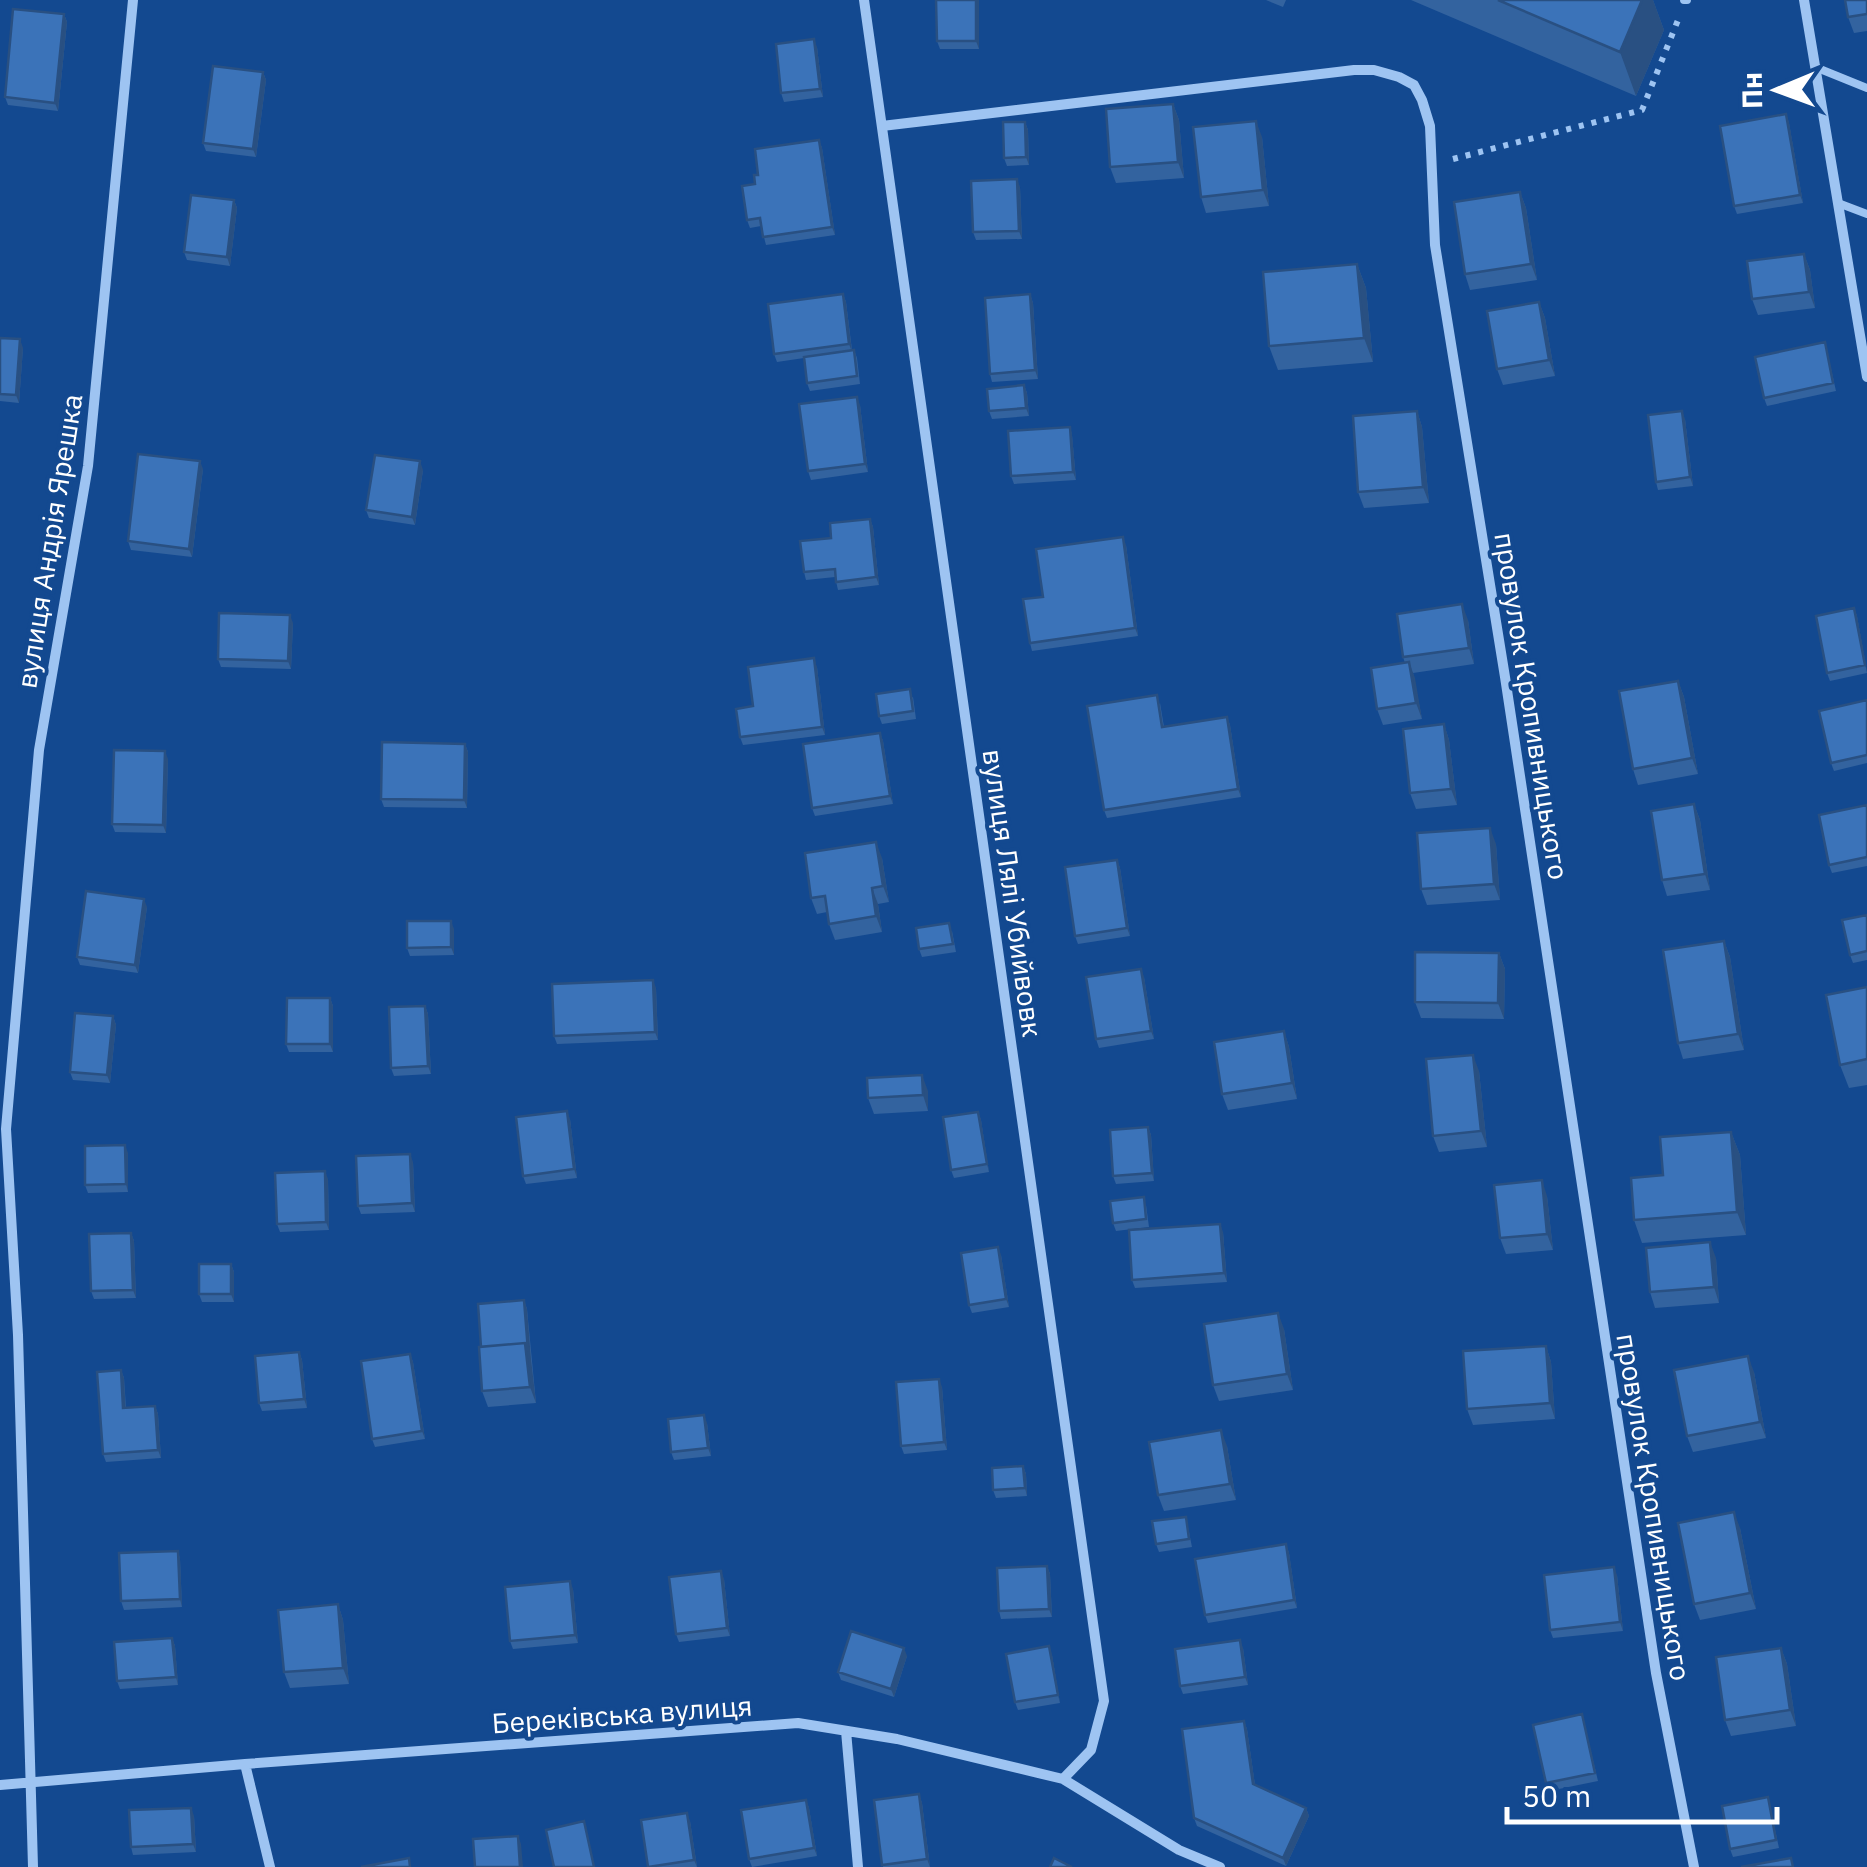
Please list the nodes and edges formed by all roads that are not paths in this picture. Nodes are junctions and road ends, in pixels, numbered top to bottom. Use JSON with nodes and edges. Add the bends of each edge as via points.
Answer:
{"nodes":[{"id":1,"x":134,"y":0,"type":"edge"},
{"id":2,"x":864,"y":0,"type":"edge"},
{"id":3,"x":1804,"y":0,"type":"edge"},
{"id":4,"x":1815,"y":67,"type":"junction"},
{"id":5,"x":1867,"y":88,"type":"edge"},
{"id":6,"x":882,"y":126,"type":"junction"},
{"id":7,"x":1838,"y":203,"type":"junction"},
{"id":8,"x":1867,"y":214,"type":"edge"},
{"id":9,"x":1867,"y":377,"type":"edge"},
{"id":10,"x":846,"y":1731,"type":"junction"},
{"id":11,"x":245,"y":1764,"type":"junction"},
{"id":12,"x":1063,"y":1780,"type":"junction"},
{"id":13,"x":32,"y":1783,"type":"junction"},
{"id":14,"x":0,"y":1784,"type":"edge"},
{"id":15,"x":33,"y":1867,"type":"edge"},
{"id":16,"x":270,"y":1867,"type":"edge"},
{"id":17,"x":858,"y":1867,"type":"edge"},
{"id":18,"x":1220,"y":1867,"type":"edge"},
{"id":19,"x":1694,"y":1867,"type":"edge"}],
"edges":[{"from":1,"to":13,"type":"street","name":"вулиця Андрія Ярешка","via":[[88,466],[39,750],[6,1130]]},
{"from":2,"to":6,"type":"street","name":"вулиця Лялі Убийвовк"},
{"from":3,"to":4,"type":"street"},
{"from":4,"to":5,"type":"lane"},
{"from":4,"to":7,"type":"street"},
{"from":6,"to":12,"type":"street","name":"вулиця Лялі Убийвовк","via":[[1104,1701],[1091,1750]]},
{"from":6,"to":19,"type":"street","name":"провулок Кропивницького","via":[[1354,70],[1399,77],[1422,100],[1430,126],[1435,245],[1656,1673]]},
{"from":7,"to":8,"type":"lane"},
{"from":7,"to":9,"type":"street"},
{"from":10,"to":11,"type":"street","name":"Береківська вулиця","via":[[798,1723]]},
{"from":10,"to":12,"type":"street","name":"Береківська вулиця"},
{"from":10,"to":17,"type":"street"},
{"from":11,"to":13,"type":"street","name":"Береківська вулиця"},
{"from":11,"to":16,"type":"street"},
{"from":12,"to":18,"type":"street","name":"Береківська вулиця","via":[[1179,1850]]},
{"from":13,"to":14,"type":"street","name":"Береківська вулиця"},
{"from":13,"to":15,"type":"street","name":"вулиця Андрія Ярешка"}]}
